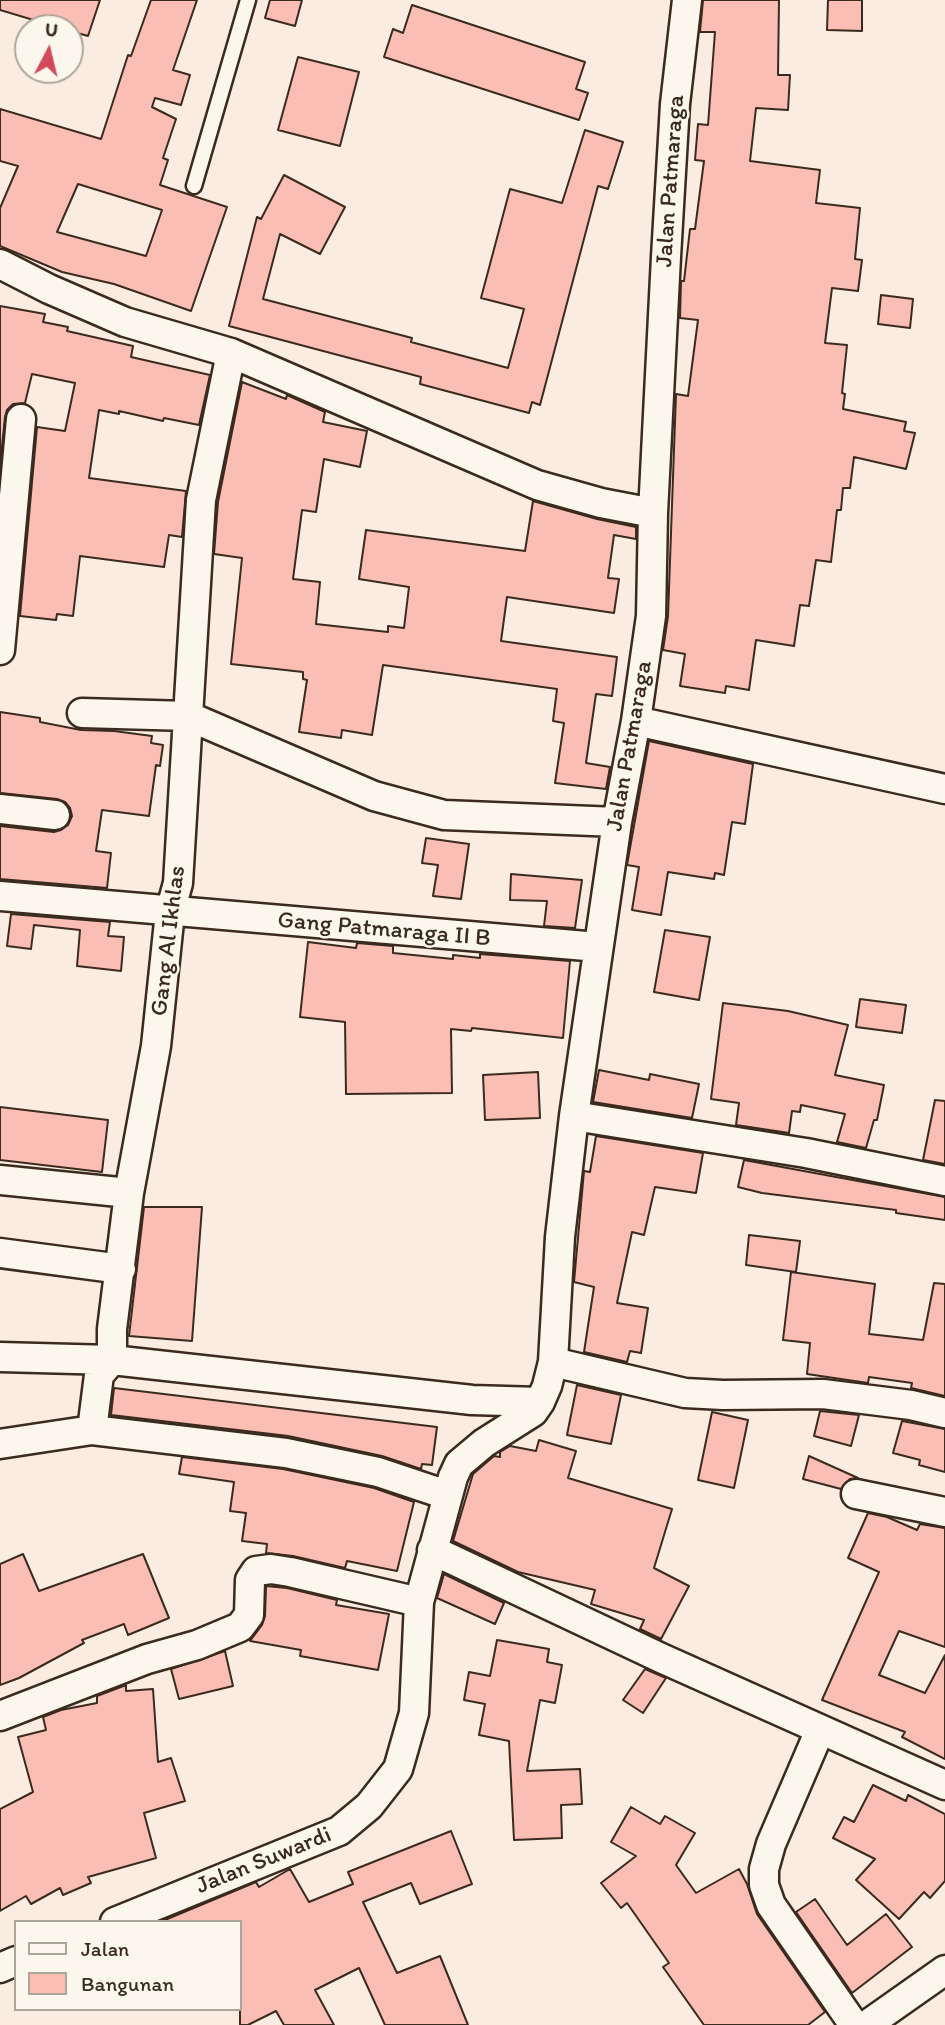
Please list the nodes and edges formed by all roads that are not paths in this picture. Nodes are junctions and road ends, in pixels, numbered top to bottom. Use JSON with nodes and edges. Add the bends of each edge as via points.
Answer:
{"nodes":[{"id":1,"x":248,"y":0,"type":"edge"},
{"id":2,"x":687,"y":0,"type":"edge"},
{"id":3,"x":194,"y":186,"type":"dead end"},
{"id":4,"x":0,"y":264,"type":"edge"},
{"id":5,"x":231,"y":353,"type":"junction"},
{"id":6,"x":21,"y":419,"type":"dead end"},
{"id":7,"x":653,"y":513,"type":"junction"},
{"id":8,"x":0,"y":650,"type":"edge"},
{"id":9,"x":82,"y":713,"type":"dead end"},
{"id":10,"x":188,"y":716,"type":"junction"},
{"id":11,"x":636,"y":720,"type":"junction"},
{"id":12,"x":945,"y":789,"type":"edge"},
{"id":13,"x":0,"y":809,"type":"edge"},
{"id":14,"x":55,"y":815,"type":"dead end"},
{"id":15,"x":617,"y":822,"type":"junction"},
{"id":16,"x":0,"y":896,"type":"edge"},
{"id":17,"x":170,"y":912,"type":"junction"},
{"id":18,"x":598,"y":947,"type":"junction"},
{"id":19,"x":573,"y":1116,"type":"junction"},
{"id":20,"x":0,"y":1181,"type":"edge"},
{"id":21,"x":945,"y":1181,"type":"edge"},
{"id":22,"x":129,"y":1194,"type":"junction"},
{"id":23,"x":0,"y":1253,"type":"edge"},
{"id":24,"x":121,"y":1269,"type":"junction"},
{"id":25,"x":0,"y":1357,"type":"edge"},
{"id":26,"x":112,"y":1360,"type":"junction"},
{"id":27,"x":552,"y":1362,"type":"junction"},
{"id":28,"x":472,"y":1400,"type":"junction"},
{"id":29,"x":540,"y":1402,"type":"junction"},
{"id":30,"x":945,"y":1413,"type":"edge"},
{"id":31,"x":92,"y":1430,"type":"junction"},
{"id":32,"x":0,"y":1444,"type":"edge"},
{"id":33,"x":474,"y":1454,"type":"junction"},
{"id":34,"x":856,"y":1494,"type":"dead end"},
{"id":35,"x":447,"y":1495,"type":"junction"},
{"id":36,"x":945,"y":1512,"type":"edge"},
{"id":37,"x":432,"y":1550,"type":"junction"},
{"id":38,"x":419,"y":1602,"type":"junction"},
{"id":39,"x":0,"y":1716,"type":"edge"},
{"id":40,"x":820,"y":1730,"type":"junction"},
{"id":41,"x":945,"y":1785,"type":"edge"},
{"id":42,"x":119,"y":1920,"type":"edge"},
{"id":43,"x":945,"y":1970,"type":"edge"},
{"id":44,"x":854,"y":2025,"type":"edge"},
{"id":45,"x":867,"y":2025,"type":"edge"}],
"edges":[{"from":1,"to":3,"type":"lane"},
{"from":2,"to":7,"type":"street","name":"Jalan Patmaraga","via":[[675,104]]},
{"from":4,"to":5,"type":"street","via":[[125,322]]},
{"from":5,"to":7,"type":"street","via":[[537,485]]},
{"from":5,"to":10,"type":"street","name":"Gang Al Ikhlas","via":[[201,500]]},
{"from":6,"to":8,"type":"street"},
{"from":7,"to":11,"type":"street","name":"Jalan Patmaraga","via":[[651,616]]},
{"from":9,"to":10,"type":"street"},
{"from":10,"to":15,"type":"street","via":[[374,796],[433,813]]},
{"from":10,"to":17,"type":"street","name":"Gang Al Ikhlas","via":[[178,883]]},
{"from":11,"to":12,"type":"street"},
{"from":11,"to":15,"type":"street","name":"Jalan Patmaraga"},
{"from":13,"to":14,"type":"street"},
{"from":15,"to":18,"type":"street","name":"Jalan Patmaraga"},
{"from":16,"to":17,"type":"street","name":"Gang Patmaraga II B"},
{"from":17,"to":18,"type":"street","name":"Gang Patmaraga II B"},
{"from":17,"to":22,"type":"street","name":"Gang Al Ikhlas","via":[[156,1046]]},
{"from":18,"to":19,"type":"street","name":"Jalan Patmaraga"},
{"from":19,"to":21,"type":"street","via":[[806,1153]]},
{"from":19,"to":27,"type":"street","name":"Jalan Patmaraga"},
{"from":20,"to":22,"type":"street"},
{"from":22,"to":24,"type":"street","name":"Gang Al Ikhlas"},
{"from":23,"to":24,"type":"street"},
{"from":24,"to":26,"type":"street","name":"Gang Al Ikhlas"},
{"from":25,"to":26,"type":"street"},
{"from":26,"to":28,"type":"street"},
{"from":26,"to":31,"type":"street","name":"Gang Al Ikhlas","via":[[99,1374]]},
{"from":27,"to":29,"type":"street","name":"Jalan Patmaraga"},
{"from":27,"to":30,"type":"street","via":[[685,1393],[823,1394]]},
{"from":28,"to":29,"type":"street"},
{"from":28,"to":33,"type":"street"},
{"from":29,"to":33,"type":"street","via":[[533,1412]]},
{"from":31,"to":32,"type":"street"},
{"from":31,"to":35,"type":"street","via":[[286,1453],[378,1472]]},
{"from":33,"to":35,"type":"street","name":"Jalan Suwardi","via":[[459,1464]]},
{"from":34,"to":36,"type":"street"},
{"from":35,"to":37,"type":"street","name":"Jalan Suwardi"},
{"from":37,"to":38,"type":"street","name":"Jalan Suwardi"},
{"from":37,"to":40,"type":"street"},
{"from":38,"to":39,"type":"street","via":[[290,1572],[256,1571],[250,1580],[248,1615],[240,1628]]},
{"from":38,"to":42,"type":"street","name":"Jalan Suwardi","via":[[414,1713],[398,1769],[369,1805],[339,1831]]},
{"from":40,"to":41,"type":"street"},
{"from":40,"to":44,"type":"street","via":[[771,1844],[764,1885],[771,1905]]},
{"from":43,"to":45,"type":"street"}]}
